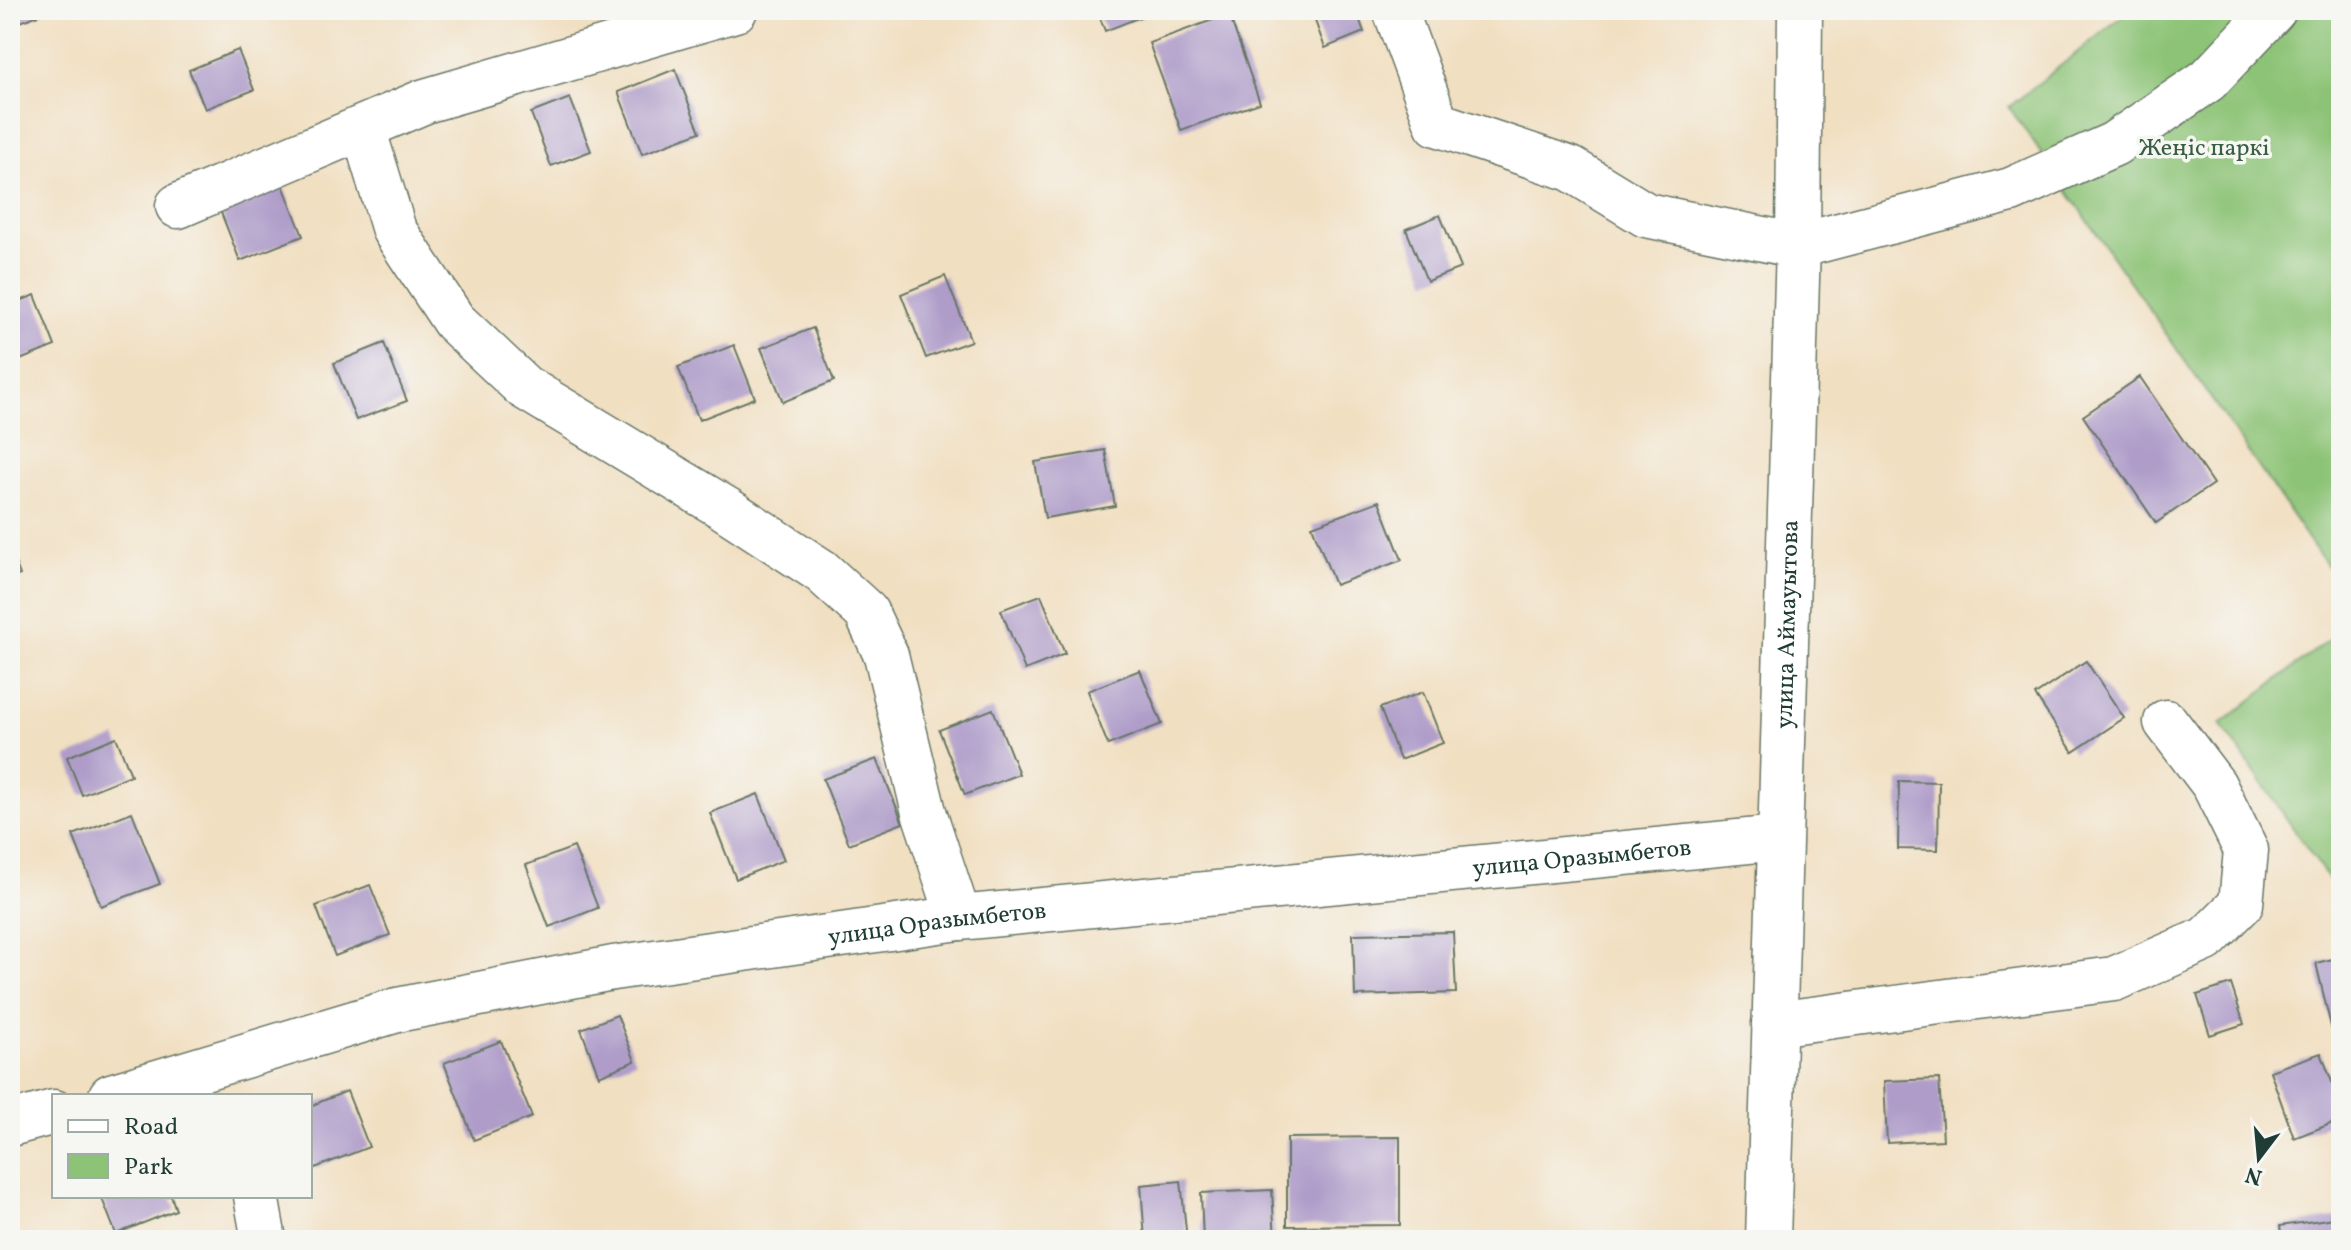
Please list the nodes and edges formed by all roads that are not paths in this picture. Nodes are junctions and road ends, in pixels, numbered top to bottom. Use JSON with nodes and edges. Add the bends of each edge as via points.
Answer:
{"nodes":[{"id":1,"x":735,"y":10,"type":"edge"},
{"id":2,"x":1395,"y":10,"type":"edge"},
{"id":3,"x":1800,"y":10,"type":"edge"},
{"id":4,"x":2274,"y":10,"type":"edge"},
{"id":5,"x":363,"y":128,"type":"junction"},
{"id":6,"x":178,"y":206,"type":"dead end"},
{"id":7,"x":1798,"y":246,"type":"junction"},
{"id":8,"x":2166,"y":722,"type":"dead end"},
{"id":9,"x":1779,"y":838,"type":"junction"},
{"id":10,"x":959,"y":918,"type":"junction"},
{"id":11,"x":1774,"y":1024,"type":"junction"},
{"id":12,"x":235,"y":1079,"type":"edge"},
{"id":13,"x":126,"y":1094,"type":"edge"},
{"id":14,"x":52,"y":1113,"type":"edge"},
{"id":15,"x":10,"y":1124,"type":"edge"},
{"id":16,"x":256,"y":1198,"type":"edge"},
{"id":17,"x":264,"y":1240,"type":"edge"},
{"id":18,"x":1768,"y":1240,"type":"edge"}],
"edges":[{"from":1,"to":5,"type":"street","via":[[425,101]]},
{"from":2,"to":7,"type":"street","via":[[1437,124],[1571,169],[1646,215]]},
{"from":3,"to":7,"type":"street","name":"улица Аймауытова"},
{"from":4,"to":7,"type":"street","via":[[2208,80],[2114,144],[2011,190]]},
{"from":5,"to":6,"type":"street"},
{"from":5,"to":10,"type":"street","via":[[394,230],[454,321],[524,387],[750,524],[821,571],[866,612],[886,655],[924,812]]},
{"from":7,"to":9,"type":"street","name":"улица Аймауытова"},
{"from":8,"to":11,"type":"street","via":[[2214,785],[2246,850],[2241,904],[2206,939],[2114,979]]},
{"from":9,"to":10,"type":"street","name":"улица Оразымбетов"},
{"from":9,"to":11,"type":"street","name":"улица Аймауытова"},
{"from":10,"to":12,"type":"street","name":"улица Оразымбетов","via":[[613,968],[397,1010]]},
{"from":11,"to":18,"type":"street","name":"улица Аймауытова"},
{"from":12,"to":13,"type":"street","name":"улица Оразымбетов"},
{"from":14,"to":15,"type":"street"},
{"from":16,"to":17,"type":"street"}]}
